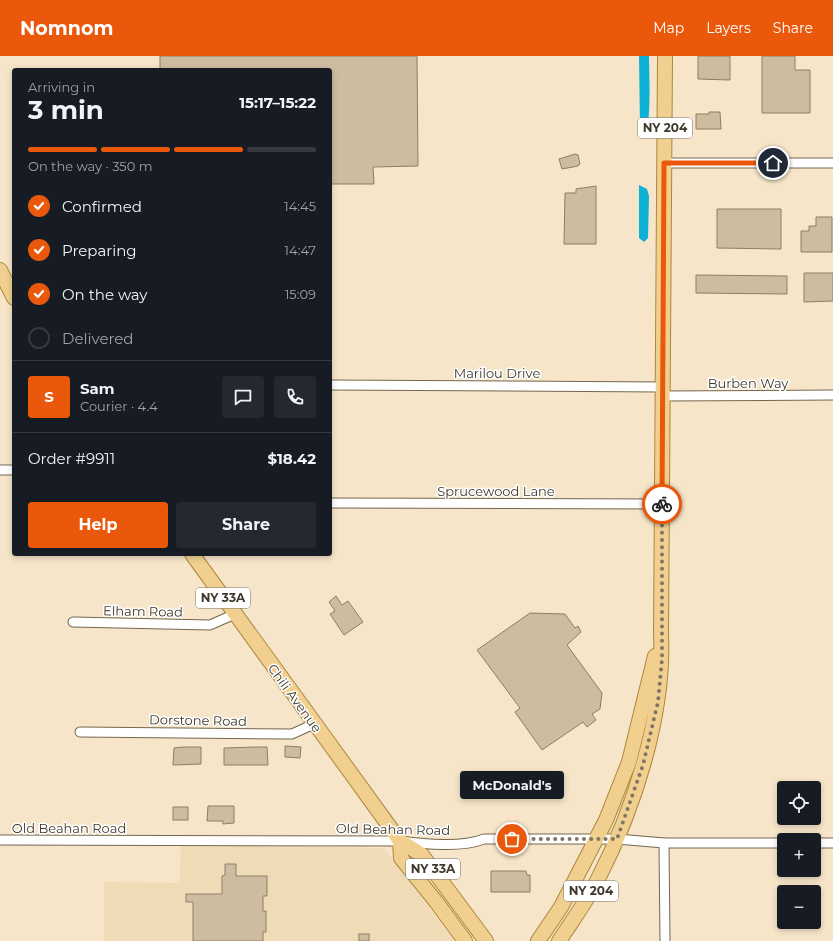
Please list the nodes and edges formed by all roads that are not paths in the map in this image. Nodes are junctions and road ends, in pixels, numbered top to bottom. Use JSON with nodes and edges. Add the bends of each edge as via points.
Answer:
{"nodes":[{"id":1,"x":665,"y":56,"type":"edge"},
{"id":2,"x":664,"y":163,"type":"junction"},
{"id":3,"x":833,"y":163,"type":"edge"},
{"id":4,"x":0,"y":270,"type":"edge"},
{"id":5,"x":12,"y":294,"type":"edge"},
{"id":6,"x":332,"y":385,"type":"edge"},
{"id":7,"x":663,"y":392,"type":"junction"},
{"id":8,"x":833,"y":395,"type":"edge"},
{"id":9,"x":0,"y":470,"type":"edge"},
{"id":10,"x":12,"y":470,"type":"edge"},
{"id":11,"x":332,"y":503,"type":"edge"},
{"id":12,"x":662,"y":504,"type":"junction"},
{"id":13,"x":193,"y":556,"type":"edge"},
{"id":14,"x":235,"y":614,"type":"junction"},
{"id":15,"x":72,"y":622,"type":"dead end"},
{"id":16,"x":661,"y":634,"type":"junction"},
{"id":17,"x":314,"y":724,"type":"junction"},
{"id":18,"x":80,"y":732,"type":"dead end"},
{"id":19,"x":598,"y":839,"type":"junction"},
{"id":20,"x":617,"y":839,"type":"junction"},
{"id":21,"x":0,"y":840,"type":"edge"},
{"id":22,"x":400,"y":841,"type":"junction"},
{"id":23,"x":664,"y":843,"type":"junction"},
{"id":24,"x":777,"y":843,"type":"edge"},
{"id":25,"x":821,"y":843,"type":"edge"},
{"id":26,"x":833,"y":843,"type":"edge"},
{"id":27,"x":464,"y":941,"type":"edge"},
{"id":28,"x":486,"y":941,"type":"edge"},
{"id":29,"x":538,"y":941,"type":"edge"},
{"id":30,"x":559,"y":941,"type":"edge"},
{"id":31,"x":665,"y":941,"type":"edge"}],
"edges":[{"from":1,"to":2,"type":"main road","number":"NY 204"},
{"from":2,"to":3,"type":"street"},
{"from":2,"to":7,"type":"main road","number":"NY 204"},
{"from":4,"to":5,"type":"main road"},
{"from":6,"to":7,"type":"street","name":"Marilou Drive"},
{"from":7,"to":8,"type":"street","name":"Burben Way"},
{"from":7,"to":12,"type":"main road","number":"NY 204"},
{"from":9,"to":10,"type":"street"},
{"from":11,"to":12,"type":"street","name":"Sprucewood Lane"},
{"from":12,"to":16,"type":"main road","number":"NY 204"},
{"from":13,"to":14,"type":"main road","name":"Chili Avenue","number":"NY 33A"},
{"from":14,"to":15,"type":"street","name":"Elham Road","via":[[210,625]]},
{"from":14,"to":17,"type":"main road","name":"Chili Avenue","number":"NY 33A"},
{"from":16,"to":19,"type":"main road","number":"NY 204","via":[[628,762]]},
{"from":16,"to":20,"type":"main road","number":"NY 204","via":[[662,659],[658,702],[643,765]]},
{"from":17,"to":18,"type":"street","name":"Dorstone Road","via":[[292,734]]},
{"from":17,"to":22,"type":"main road","name":"Chili Avenue","number":"NY 33A"},
{"from":19,"to":20,"type":"street","name":"Old Beahan Road"},
{"from":19,"to":22,"type":"street","name":"Old Beahan Road","via":[[484,839],[474,843],[420,844]]},
{"from":19,"to":29,"type":"main road","number":"NY 204","via":[[561,907]]},
{"from":20,"to":23,"type":"street","name":"Old Beahan Road"},
{"from":20,"to":30,"type":"main road","number":"NY 204","via":[[597,881]]},
{"from":21,"to":22,"type":"street","name":"Old Beahan Road"},
{"from":22,"to":27,"type":"main road","name":"Chili Avenue","number":"NY 33A","via":[[401,858],[438,903]]},
{"from":22,"to":28,"type":"main road","name":"Chili Avenue","number":"NY 33A","via":[[422,855]]},
{"from":23,"to":24,"type":"street","name":"Old Beahan Road"},
{"from":23,"to":31,"type":"street"},
{"from":25,"to":26,"type":"street"}]}
